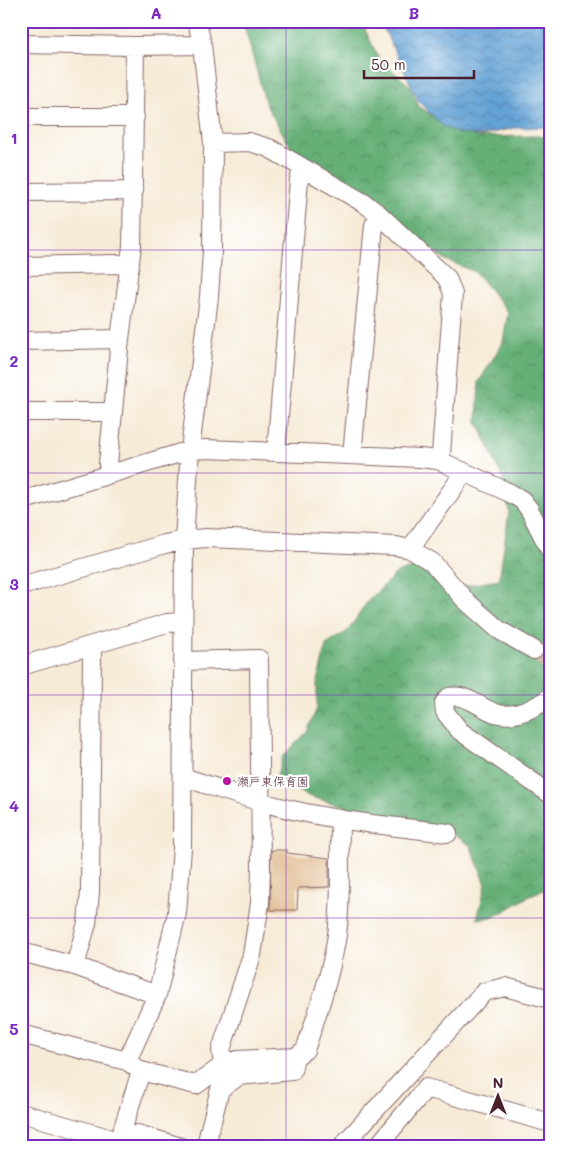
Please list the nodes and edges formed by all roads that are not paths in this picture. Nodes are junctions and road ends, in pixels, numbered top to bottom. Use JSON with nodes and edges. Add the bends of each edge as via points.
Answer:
{"nodes":[{"id":1,"x":197,"y":21,"type":"edge"},
{"id":2,"x":21,"y":44,"type":"edge"},
{"id":3,"x":202,"y":45,"type":"junction"},
{"id":4,"x":135,"y":46,"type":"junction"},
{"id":5,"x":21,"y":117,"type":"edge"},
{"id":6,"x":134,"y":117,"type":"junction"},
{"id":7,"x":213,"y":143,"type":"junction"},
{"id":8,"x":304,"y":168,"type":"junction"},
{"id":9,"x":134,"y":191,"type":"junction"},
{"id":10,"x":21,"y":192,"type":"edge"},
{"id":11,"x":380,"y":215,"type":"junction"},
{"id":12,"x":21,"y":266,"type":"edge"},
{"id":13,"x":130,"y":266,"type":"junction"},
{"id":14,"x":120,"y":339,"type":"junction"},
{"id":15,"x":21,"y":341,"type":"edge"},
{"id":16,"x":21,"y":412,"type":"edge"},
{"id":17,"x":113,"y":412,"type":"junction"},
{"id":18,"x":190,"y":450,"type":"junction"},
{"id":19,"x":276,"y":452,"type":"junction"},
{"id":20,"x":352,"y":456,"type":"junction"},
{"id":21,"x":438,"y":460,"type":"junction"},
{"id":22,"x":462,"y":471,"type":"junction"},
{"id":23,"x":111,"y":473,"type":"junction"},
{"id":24,"x":21,"y":501,"type":"edge"},
{"id":25,"x":184,"y":540,"type":"junction"},
{"id":26,"x":410,"y":549,"type":"junction"},
{"id":27,"x":550,"y":550,"type":"edge"},
{"id":28,"x":21,"y":586,"type":"edge"},
{"id":29,"x":183,"y":622,"type":"junction"},
{"id":30,"x":89,"y":646,"type":"junction"},
{"id":31,"x":534,"y":650,"type":"tunnel mouth"},
{"id":32,"x":183,"y":661,"type":"junction"},
{"id":33,"x":21,"y":666,"type":"edge"},
{"id":34,"x":550,"y":697,"type":"edge"},
{"id":35,"x":184,"y":777,"type":"junction"},
{"id":36,"x":550,"y":794,"type":"edge"},
{"id":37,"x":260,"y":802,"type":"junction"},
{"id":38,"x":340,"y":819,"type":"junction"},
{"id":39,"x":448,"y":833,"type":"dead end"},
{"id":40,"x":21,"y":952,"type":"edge"},
{"id":41,"x":75,"y":966,"type":"junction"},
{"id":42,"x":157,"y":995,"type":"junction"},
{"id":43,"x":550,"y":998,"type":"edge"},
{"id":44,"x":21,"y":1034,"type":"edge"},
{"id":45,"x":295,"y":1057,"type":"junction"},
{"id":46,"x":223,"y":1065,"type":"junction"},
{"id":47,"x":134,"y":1066,"type":"junction"},
{"id":48,"x":21,"y":1113,"type":"edge"},
{"id":49,"x":550,"y":1123,"type":"edge"},
{"id":50,"x":123,"y":1145,"type":"edge"},
{"id":51,"x":181,"y":1147,"type":"edge"},
{"id":52,"x":208,"y":1147,"type":"edge"},
{"id":53,"x":340,"y":1147,"type":"edge"},
{"id":54,"x":377,"y":1147,"type":"edge"}],
"edges":[{"from":1,"to":3,"type":"street"},
{"from":2,"to":4,"type":"street"},
{"from":3,"to":4,"type":"street"},
{"from":3,"to":7,"type":"street"},
{"from":4,"to":6,"type":"street"},
{"from":5,"to":6,"type":"street"},
{"from":6,"to":9,"type":"street"},
{"from":7,"to":8,"type":"street","via":[[249,142],[269,148]]},
{"from":7,"to":18,"type":"street","via":[[212,252]]},
{"from":8,"to":11,"type":"street"},
{"from":8,"to":19,"type":"street","via":[[299,180]]},
{"from":9,"to":10,"type":"street"},
{"from":9,"to":13,"type":"street"},
{"from":11,"to":20,"type":"street","via":[[374,225]]},
{"from":11,"to":21,"type":"street","via":[[447,278],[453,294]]},
{"from":12,"to":13,"type":"street"},
{"from":13,"to":14,"type":"street"},
{"from":14,"to":15,"type":"street"},
{"from":14,"to":17,"type":"street"},
{"from":16,"to":17,"type":"street"},
{"from":17,"to":23,"type":"street","via":[[108,464]]},
{"from":18,"to":19,"type":"street"},
{"from":18,"to":23,"type":"street"},
{"from":18,"to":25,"type":"street"},
{"from":19,"to":20,"type":"street"},
{"from":20,"to":21,"type":"street"},
{"from":21,"to":22,"type":"street"},
{"from":22,"to":26,"type":"street"},
{"from":22,"to":27,"type":"street","via":[[522,500]]},
{"from":23,"to":24,"type":"street"},
{"from":25,"to":26,"type":"street","via":[[368,544]]},
{"from":25,"to":28,"type":"street"},
{"from":25,"to":29,"type":"street"},
{"from":26,"to":31,"type":"street","via":[[432,562],[466,601],[499,630]]},
{"from":29,"to":30,"type":"street","via":[[167,623]]},
{"from":29,"to":32,"type":"street"},
{"from":30,"to":33,"type":"street"},
{"from":30,"to":41,"type":"street","via":[[92,654],[90,892],[87,922]]},
{"from":32,"to":35,"type":"street"},
{"from":32,"to":37,"type":"street","via":[[260,659]]},
{"from":34,"to":36,"type":"street","via":[[524,712],[511,714],[496,713],[455,696],[448,697],[444,703],[445,712],[460,731]]},
{"from":35,"to":37,"type":"street"},
{"from":35,"to":42,"type":"street","via":[[177,914]]},
{"from":37,"to":38,"type":"street"},
{"from":37,"to":46,"type":"street","via":[[260,903],[252,955],[221,1050]]},
{"from":38,"to":39,"type":"street"},
{"from":38,"to":45,"type":"street","via":[[336,936],[328,978],[305,1050]]},
{"from":40,"to":41,"type":"street"},
{"from":41,"to":42,"type":"street"},
{"from":42,"to":47,"type":"street"},
{"from":43,"to":53,"type":"street","via":[[505,987],[484,992]]},
{"from":44,"to":47,"type":"street"},
{"from":45,"to":46,"type":"street","via":[[237,1060]]},
{"from":45,"to":52,"type":"street","via":[[292,1071],[239,1076],[220,1089]]},
{"from":46,"to":47,"type":"street","via":[[196,1085]]},
{"from":47,"to":50,"type":"street"},
{"from":48,"to":50,"type":"street"},
{"from":49,"to":54,"type":"street","via":[[426,1088]]},
{"from":50,"to":51,"type":"street","via":[[138,1134]]}]}
